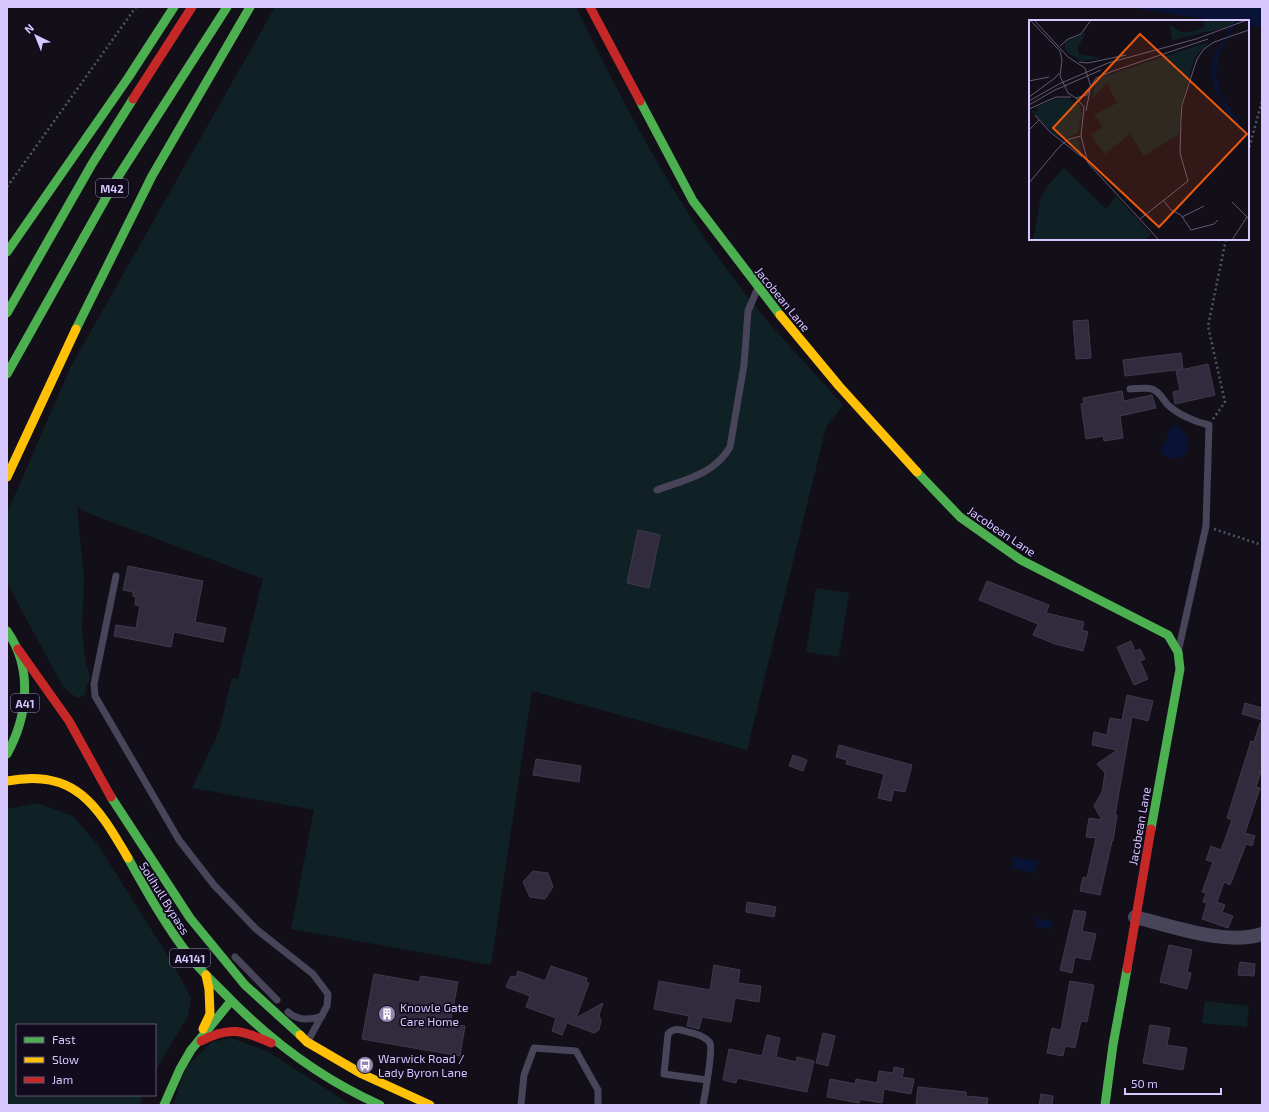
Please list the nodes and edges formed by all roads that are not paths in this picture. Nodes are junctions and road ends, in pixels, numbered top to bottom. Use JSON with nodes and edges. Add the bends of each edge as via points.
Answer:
{"nodes":[{"id":1,"x":174,"y":7,"type":"edge"},
{"id":2,"x":192,"y":7,"type":"edge"},
{"id":3,"x":227,"y":7,"type":"edge"},
{"id":4,"x":250,"y":7,"type":"edge"},
{"id":5,"x":590,"y":7,"type":"edge"},
{"id":6,"x":7,"y":252,"type":"edge"},
{"id":7,"x":758,"y":288,"type":"junction"},
{"id":8,"x":7,"y":313,"type":"edge"},
{"id":9,"x":7,"y":374,"type":"edge"},
{"id":10,"x":1130,"y":389,"type":"dead end"},
{"id":11,"x":7,"y":477,"type":"edge"},
{"id":12,"x":657,"y":490,"type":"dead end"},
{"id":13,"x":116,"y":576,"type":"dead end"},
{"id":14,"x":7,"y":631,"type":"edge"},
{"id":15,"x":18,"y":649,"type":"junction"},
{"id":16,"x":1178,"y":652,"type":"junction"},
{"id":17,"x":7,"y":754,"type":"edge"},
{"id":18,"x":7,"y":780,"type":"edge"},
{"id":19,"x":159,"y":872,"type":"junction"},
{"id":20,"x":1135,"y":917,"type":"junction"},
{"id":21,"x":190,"y":918,"type":"junction"},
{"id":22,"x":190,"y":933,"type":"dead end"},
{"id":23,"x":1262,"y":934,"type":"edge"},
{"id":24,"x":218,"y":939,"type":"dead end"},
{"id":25,"x":228,"y":950,"type":"dead end"},
{"id":26,"x":206,"y":975,"type":"junction"},
{"id":27,"x":230,"y":986,"type":"dead end"},
{"id":28,"x":231,"y":1001,"type":"junction"},
{"id":29,"x":322,"y":1016,"type":"junction"},
{"id":30,"x":307,"y":1042,"type":"junction"},
{"id":31,"x":196,"y":1043,"type":"junction"},
{"id":32,"x":282,"y":1048,"type":"junction"},
{"id":33,"x":327,"y":1068,"type":"dead end"},
{"id":34,"x":707,"y":1080,"type":"junction"},
{"id":35,"x":369,"y":1100,"type":"junction"},
{"id":36,"x":164,"y":1105,"type":"edge"},
{"id":37,"x":380,"y":1105,"type":"edge"},
{"id":38,"x":430,"y":1105,"type":"edge"},
{"id":39,"x":522,"y":1105,"type":"edge"},
{"id":40,"x":598,"y":1105,"type":"edge"},
{"id":41,"x":703,"y":1105,"type":"edge"},
{"id":42,"x":1105,"y":1105,"type":"edge"}],
"edges":[{"from":1,"to":6,"type":"main road"},
{"from":2,"to":8,"type":"main road","number":"M42","via":[[92,164]]},
{"from":3,"to":9,"type":"main road","number":"M42","via":[[116,180]]},
{"from":4,"to":11,"type":"main road","via":[[205,82],[140,201],[45,393]]},
{"from":5,"to":7,"type":"main road","name":"Jacobean Lane","via":[[693,202]]},
{"from":7,"to":12,"type":"lane","via":[[748,311],[744,365],[730,447],[724,457],[706,472]]},
{"from":7,"to":16,"type":"main road","name":"Jacobean Lane","via":[[839,386],[960,517],[1021,560],[1168,635]]},
{"from":10,"to":16,"type":"lane","via":[[1144,388],[1159,392],[1167,404],[1176,411],[1209,425],[1206,526]]},
{"from":13,"to":29,"type":"lane","via":[[94,684],[95,696],[179,840],[214,886],[256,929],[320,982],[328,994],[327,1006]]},
{"from":14,"to":15,"type":"main road","number":"A41"},
{"from":15,"to":17,"type":"main road","number":"A41","via":[[25,683],[24,703],[16,741]]},
{"from":15,"to":19,"type":"main road","name":"Solihull Bypass","number":"A4141","via":[[69,721],[112,798]]},
{"from":16,"to":20,"type":"main road","name":"Jacobean Lane","via":[[1180,669]]},
{"from":18,"to":26,"type":"main road","name":"Solihull Bypass","number":"A4141","via":[[39,777],[55,781],[82,794],[103,817],[172,933]]},
{"from":19,"to":21,"type":"main road","number":"A4141"},
{"from":19,"to":22,"type":"main road","via":[[170,903]]},
{"from":20,"to":23,"type":"street","via":[[1222,938]]},
{"from":20,"to":42,"type":"main road","name":"Jacobean Lane"},
{"from":21,"to":24,"type":"lane"},
{"from":21,"to":30,"type":"main road","number":"A4141","via":[[245,985]]},
{"from":25,"to":29,"type":"lane","via":[[292,1016],[309,1020]]},
{"from":26,"to":28,"type":"main road","name":"Solihull Bypass","number":"A4141"},
{"from":26,"to":31,"type":"main road","via":[[210,1014]]},
{"from":27,"to":28,"type":"main road"},
{"from":28,"to":31,"type":"main road"},
{"from":28,"to":32,"type":"main road","name":"Solihull Bypass","number":"A4141"},
{"from":29,"to":30,"type":"lane"},
{"from":30,"to":32,"type":"lane","via":[[304,1052]]},
{"from":30,"to":38,"type":"main road","number":"A4141","via":[[362,1074]]},
{"from":31,"to":32,"type":"main road","via":[[215,1032],[244,1031]]},
{"from":31,"to":36,"type":"main road","via":[[180,1068]]},
{"from":32,"to":35,"type":"main road","name":"Solihull Bypass","number":"A4141","via":[[296,1060]]},
{"from":33,"to":35,"type":"lane"},
{"from":34,"to":34,"type":"lane","via":[[710,1043],[691,1032],[671,1030],[668,1034],[664,1074]]},
{"from":34,"to":41,"type":"lane"},
{"from":35,"to":37,"type":"main road","name":"Solihull Bypass","number":"A4141"},
{"from":39,"to":40,"type":"lane","via":[[524,1075],[534,1048],[576,1051],[598,1090]]}]}
